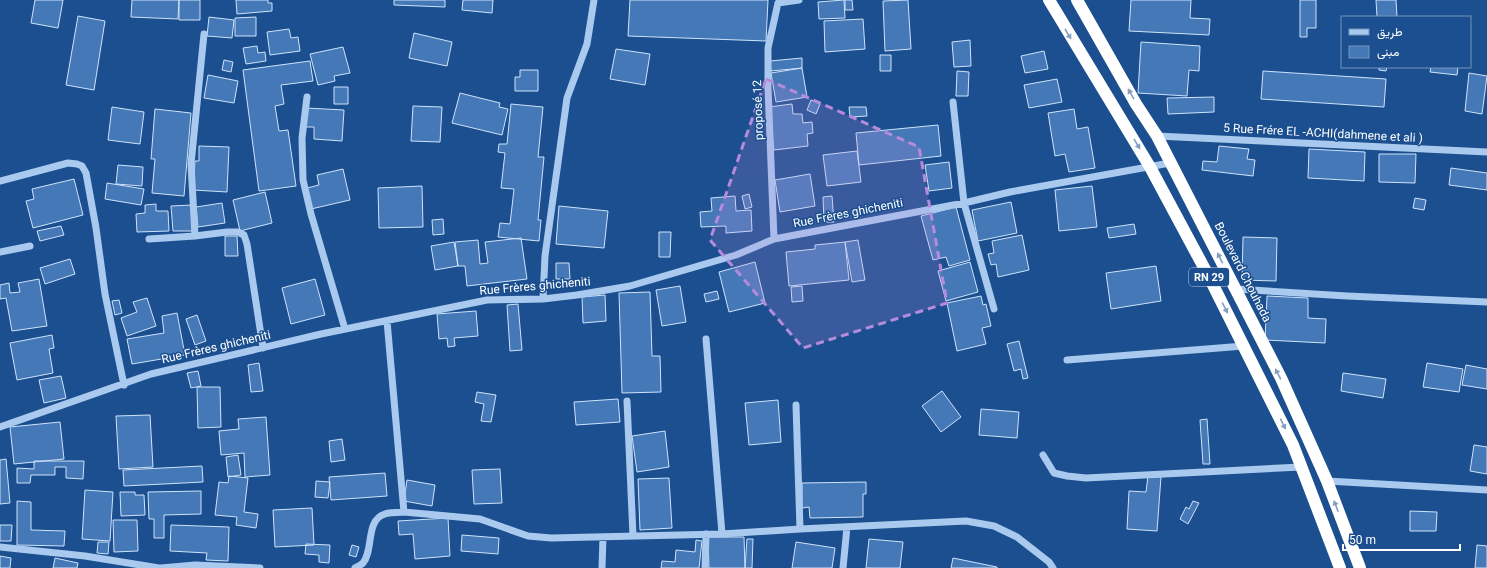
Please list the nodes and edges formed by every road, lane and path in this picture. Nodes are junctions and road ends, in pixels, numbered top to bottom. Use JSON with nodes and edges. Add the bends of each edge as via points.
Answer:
{"nodes":[{"id":1,"x":594,"y":0,"type":"edge"},
{"id":2,"x":799,"y":0,"type":"edge"},
{"id":3,"x":1049,"y":0,"type":"edge"},
{"id":4,"x":1077,"y":0,"type":"edge"},
{"id":5,"x":204,"y":34,"type":"dead end"},
{"id":6,"x":307,"y":97,"type":"dead end"},
{"id":7,"x":953,"y":102,"type":"dead end"},
{"id":8,"x":1157,"y":136,"type":"junction"},
{"id":9,"x":1487,"y":152,"type":"edge"},
{"id":10,"x":1170,"y":163,"type":"junction"},
{"id":11,"x":1150,"y":167,"type":"junction"},
{"id":12,"x":0,"y":181,"type":"edge"},
{"id":13,"x":964,"y":203,"type":"junction"},
{"id":14,"x":195,"y":236,"type":"junction"},
{"id":15,"x":774,"y":239,"type":"junction"},
{"id":16,"x":149,"y":240,"type":"dead end"},
{"id":17,"x":30,"y":246,"type":"dead end"},
{"id":18,"x":0,"y":252,"type":"edge"},
{"id":19,"x":1236,"y":289,"type":"junction"},
{"id":20,"x":543,"y":299,"type":"junction"},
{"id":21,"x":1487,"y":302,"type":"edge"},
{"id":22,"x":994,"y":309,"type":"dead end"},
{"id":23,"x":387,"y":321,"type":"junction"},
{"id":24,"x":345,"y":329,"type":"junction"},
{"id":25,"x":706,"y":339,"type":"dead end"},
{"id":26,"x":1244,"y":346,"type":"junction"},
{"id":27,"x":263,"y":348,"type":"junction"},
{"id":28,"x":1067,"y":360,"type":"dead end"},
{"id":29,"x":124,"y":385,"type":"junction"},
{"id":30,"x":627,"y":401,"type":"dead end"},
{"id":31,"x":796,"y":405,"type":"dead end"},
{"id":32,"x":0,"y":427,"type":"edge"},
{"id":33,"x":1043,"y":455,"type":"dead end"},
{"id":34,"x":1302,"y":467,"type":"junction"},
{"id":35,"x":1327,"y":481,"type":"junction"},
{"id":36,"x":1487,"y":490,"type":"edge"},
{"id":37,"x":404,"y":512,"type":"junction"},
{"id":38,"x":847,"y":527,"type":"junction"},
{"id":39,"x":800,"y":528,"type":"junction"},
{"id":40,"x":706,"y":534,"type":"junction"},
{"id":41,"x":722,"y":534,"type":"junction"},
{"id":42,"x":633,"y":536,"type":"junction"},
{"id":43,"x":603,"y":537,"type":"junction"},
{"id":44,"x":0,"y":548,"type":"edge"},
{"id":45,"x":149,"y":567,"type":"edge"},
{"id":46,"x":160,"y":568,"type":"edge"},
{"id":47,"x":260,"y":568,"type":"edge"},
{"id":48,"x":355,"y":568,"type":"edge"},
{"id":49,"x":602,"y":568,"type":"edge"},
{"id":50,"x":705,"y":568,"type":"edge"},
{"id":51,"x":843,"y":568,"type":"edge"},
{"id":52,"x":1054,"y":568,"type":"edge"},
{"id":53,"x":1340,"y":568,"type":"edge"},
{"id":54,"x":1360,"y":568,"type":"edge"}],
"edges":[{"from":1,"to":20,"type":"street","via":[[588,44],[567,98],[545,256]]},
{"from":2,"to":15,"type":"street","name":"proposé 12","via":[[778,3],[768,48]]},
{"from":3,"to":11,"type":"highway","number":"RN 29","one_way":true},
{"from":8,"to":4,"type":"highway","name":"Boulevard Chouhada","number":"RN 29","one_way":true},
{"from":5,"to":14,"type":"street","via":[[191,164]]},
{"from":6,"to":24,"type":"street","via":[[302,138],[303,180]]},
{"from":7,"to":13,"type":"street"},
{"from":8,"to":9,"type":"street","name":"5 Rue Frére EL -ACHI(dahmene et ali )"},
{"from":8,"to":10,"type":"highway","name":"Boulevard Chouhada","number":"RN 29"},
{"from":10,"to":11,"type":"street","name":"Rue Frères ghicheniti"},
{"from":19,"to":10,"type":"highway","name":"Boulevard Chouhada","number":"RN 29","one_way":true},
{"from":11,"to":13,"type":"street","name":"Rue Frères ghicheniti","via":[[1010,192]]},
{"from":11,"to":26,"type":"highway","number":"RN 29","one_way":true},
{"from":12,"to":29,"type":"street","via":[[68,163],[82,166],[86,172],[105,294]]},
{"from":13,"to":15,"type":"street","name":"Rue Frères ghicheniti"},
{"from":13,"to":22,"type":"street"},
{"from":14,"to":16,"type":"street"},
{"from":14,"to":27,"type":"street","via":[[227,232],[244,235]]},
{"from":15,"to":20,"type":"street","name":"Rue Frères ghicheniti","via":[[736,255],[630,286]]},
{"from":17,"to":18,"type":"street"},
{"from":19,"to":21,"type":"street"},
{"from":35,"to":19,"type":"highway","name":"Boulevard Chouhada","number":"RN 29","one_way":true,"via":[[1281,378]]},
{"from":20,"to":23,"type":"street","name":"Rue Frères ghicheniti","via":[[487,300]]},
{"from":23,"to":24,"type":"street","name":"Rue Frères ghicheniti"},
{"from":23,"to":37,"type":"street"},
{"from":24,"to":27,"type":"street","name":"Rue Frères ghicheniti"},
{"from":25,"to":41,"type":"street"},
{"from":26,"to":28,"type":"street"},
{"from":26,"to":34,"type":"highway","number":"RN 29","one_way":true},
{"from":27,"to":29,"type":"street","name":"Rue Frères ghicheniti","via":[[151,374]]},
{"from":29,"to":32,"type":"street","name":"Rue Frères ghicheniti"},
{"from":30,"to":42,"type":"street"},
{"from":31,"to":39,"type":"street"},
{"from":33,"to":34,"type":"street","via":[[1054,473],[1086,478]]},
{"from":34,"to":53,"type":"highway","number":"RN 29"},
{"from":35,"to":36,"type":"street"},
{"from":54,"to":35,"type":"highway","name":"Boulevard Chouhada","number":"RN 29","one_way":true},
{"from":37,"to":43,"type":"street","via":[[480,519],[528,536]]},
{"from":37,"to":48,"type":"street","via":[[386,513],[378,517],[367,556]]},
{"from":38,"to":39,"type":"street"},
{"from":38,"to":51,"type":"street"},
{"from":38,"to":52,"type":"street","via":[[966,521],[994,526],[1017,537]]},
{"from":39,"to":41,"type":"street"},
{"from":40,"to":41,"type":"street"},
{"from":40,"to":42,"type":"street"},
{"from":40,"to":50,"type":"street"},
{"from":42,"to":43,"type":"street"},
{"from":43,"to":49,"type":"street"},
{"from":44,"to":45,"type":"street","via":[[85,556]]},
{"from":45,"to":46,"type":"street"},
{"from":46,"to":47,"type":"street","via":[[196,565]]}]}
